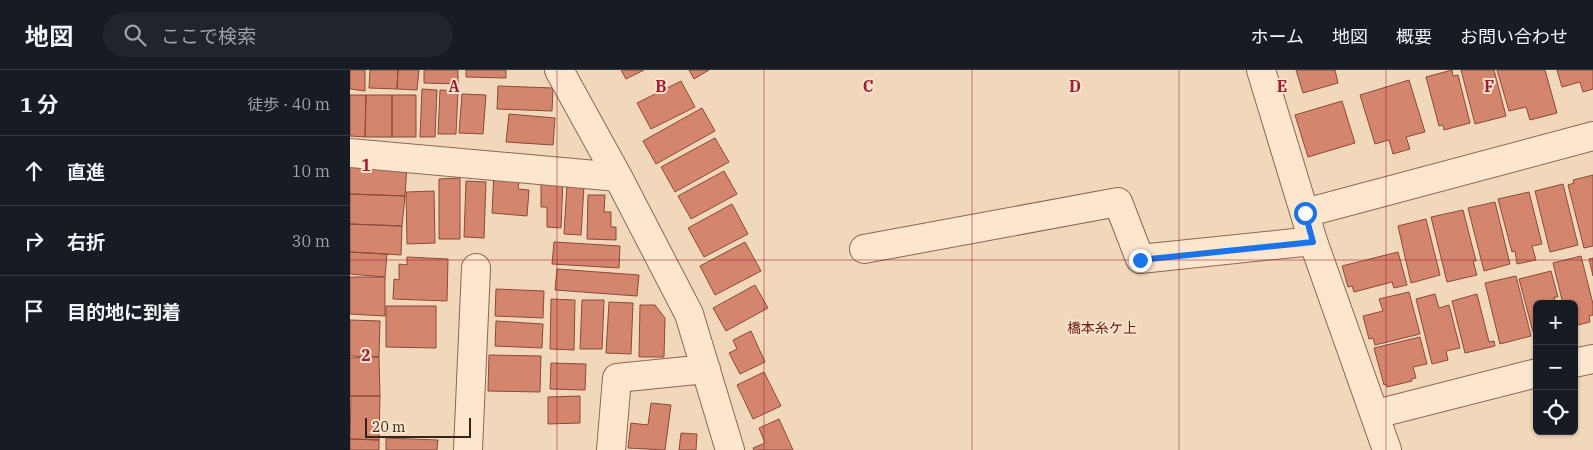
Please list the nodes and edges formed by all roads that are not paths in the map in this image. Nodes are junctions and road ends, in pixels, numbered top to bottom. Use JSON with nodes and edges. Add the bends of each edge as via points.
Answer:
{"nodes":[{"id":1,"x":559,"y":70,"type":"edge"},
{"id":2,"x":1261,"y":70,"type":"edge"},
{"id":3,"x":1593,"y":136,"type":"edge"},
{"id":4,"x":350,"y":153,"type":"edge"},
{"id":5,"x":618,"y":177,"type":"junction"},
{"id":6,"x":1305,"y":213,"type":"junction"},
{"id":7,"x":1313,"y":242,"type":"junction"},
{"id":8,"x":864,"y":249,"type":"dead end"},
{"id":9,"x":476,"y":268,"type":"dead end"},
{"id":10,"x":1593,"y":359,"type":"edge"},
{"id":11,"x":1578,"y":362,"type":"edge"},
{"id":12,"x":706,"y":369,"type":"junction"},
{"id":13,"x":1533,"y":374,"type":"edge"},
{"id":14,"x":1376,"y":414,"type":"junction"},
{"id":15,"x":468,"y":450,"type":"edge"},
{"id":16,"x":610,"y":450,"type":"edge"},
{"id":17,"x":730,"y":450,"type":"edge"},
{"id":18,"x":1388,"y":450,"type":"edge"}],
"edges":[{"from":1,"to":5,"type":"street"},
{"from":2,"to":6,"type":"street"},
{"from":3,"to":6,"type":"street"},
{"from":4,"to":5,"type":"street"},
{"from":5,"to":12,"type":"street","via":[[689,314]]},
{"from":6,"to":7,"type":"street"},
{"from":7,"to":8,"type":"street","via":[[1140,260],[1118,202]]},
{"from":7,"to":14,"type":"street"},
{"from":9,"to":15,"type":"street"},
{"from":10,"to":11,"type":"street"},
{"from":12,"to":16,"type":"street","via":[[617,378]]},
{"from":12,"to":17,"type":"street"},
{"from":13,"to":14,"type":"street"},
{"from":14,"to":18,"type":"street"}]}
